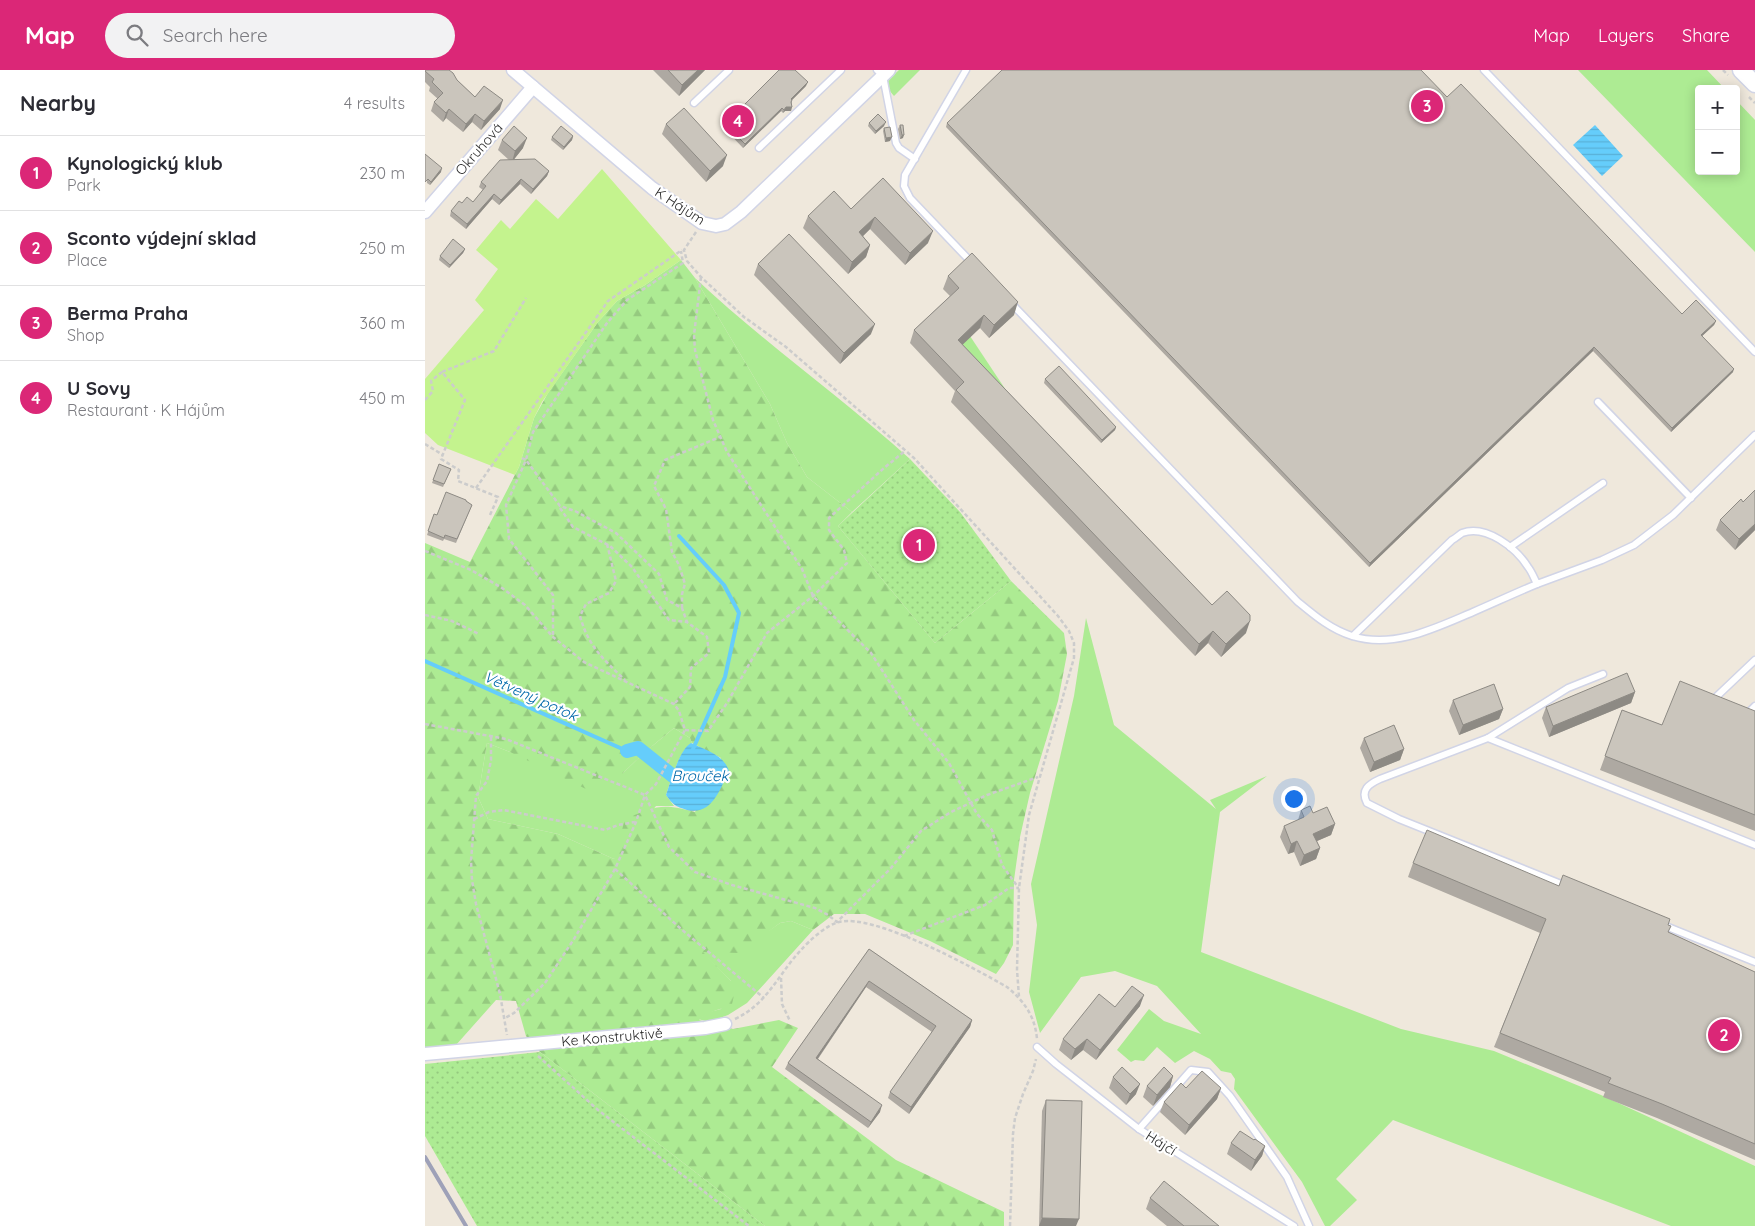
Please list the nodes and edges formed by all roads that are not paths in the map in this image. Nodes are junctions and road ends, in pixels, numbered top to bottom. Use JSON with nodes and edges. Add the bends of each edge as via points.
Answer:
{"nodes":[{"id":1,"x":513,"y":70,"type":"edge"},
{"id":2,"x":729,"y":70,"type":"edge"},
{"id":3,"x":841,"y":70,"type":"edge"},
{"id":4,"x":966,"y":70,"type":"edge"},
{"id":5,"x":1484,"y":70,"type":"edge"},
{"id":6,"x":1741,"y":70,"type":"edge"},
{"id":7,"x":883,"y":72,"type":"edge"},
{"id":8,"x":1755,"y":84,"type":"edge"},
{"id":9,"x":533,"y":87,"type":"junction"},
{"id":10,"x":694,"y":103,"type":"dead end"},
{"id":11,"x":759,"y":148,"type":"dead end"},
{"id":12,"x":915,"y":159,"type":"junction"},
{"id":13,"x":425,"y":211,"type":"edge"},
{"id":14,"x":979,"y":270,"type":"edge"},
{"id":15,"x":1007,"y":299,"type":"edge"},
{"id":16,"x":1755,"y":352,"type":"edge"},
{"id":17,"x":1598,"y":402,"type":"dead end"},
{"id":18,"x":1755,"y":436,"type":"edge"},
{"id":19,"x":1603,"y":483,"type":"dead end"},
{"id":20,"x":1691,"y":498,"type":"junction"},
{"id":21,"x":1510,"y":547,"type":"junction"},
{"id":22,"x":1537,"y":584,"type":"junction"},
{"id":23,"x":1353,"y":636,"type":"junction"},
{"id":24,"x":1755,"y":660,"type":"edge"},
{"id":25,"x":1603,"y":674,"type":"dead end"},
{"id":26,"x":1708,"y":695,"type":"edge"},
{"id":27,"x":1715,"y":698,"type":"junction"},
{"id":28,"x":1724,"y":701,"type":"edge"},
{"id":29,"x":1755,"y":706,"type":"edge"},
{"id":30,"x":1741,"y":708,"type":"edge"},
{"id":31,"x":1752,"y":713,"type":"edge"},
{"id":32,"x":1488,"y":738,"type":"junction"},
{"id":33,"x":1755,"y":845,"type":"edge"},
{"id":34,"x":1573,"y":889,"type":"edge"},
{"id":35,"x":1655,"y":922,"type":"edge"},
{"id":36,"x":1755,"y":962,"type":"edge"},
{"id":37,"x":725,"y":1024,"type":"road end"},
{"id":38,"x":1037,"y":1047,"type":"road end"},
{"id":39,"x":425,"y":1054,"type":"edge"},
{"id":40,"x":1139,"y":1129,"type":"junction"},
{"id":41,"x":1295,"y":1226,"type":"edge"},
{"id":42,"x":1309,"y":1226,"type":"edge"}],
"edges":[{"from":1,"to":9,"type":"street","name":"K Hájům"},
{"from":2,"to":10,"type":"lane"},
{"from":3,"to":11,"type":"lane"},
{"from":4,"to":12,"type":"lane"},
{"from":5,"to":16,"type":"lane"},
{"from":6,"to":8,"type":"street"},
{"from":7,"to":9,"type":"street","name":"K Hájům","via":[[733,219],[716,226],[702,222],[653,188]]},
{"from":7,"to":12,"type":"lane","via":[[896,143]]},
{"from":9,"to":13,"type":"street","name":"Okruhová"},
{"from":12,"to":14,"type":"lane","via":[[903,181],[906,192]]},
{"from":15,"to":23,"type":"lane","via":[[1297,601],[1333,628]]},
{"from":17,"to":20,"type":"lane"},
{"from":18,"to":20,"type":"lane"},
{"from":19,"to":21,"type":"lane"},
{"from":20,"to":22,"type":"lane","via":[[1634,545]]},
{"from":21,"to":22,"type":"lane","via":[[1528,567]]},
{"from":21,"to":23,"type":"lane","via":[[1487,534],[1463,533]]},
{"from":22,"to":23,"type":"lane","via":[[1422,633],[1390,639]]},
{"from":24,"to":27,"type":"lane"},
{"from":25,"to":32,"type":"lane","via":[[1563,691]]},
{"from":26,"to":27,"type":"lane"},
{"from":27,"to":28,"type":"lane"},
{"from":29,"to":31,"type":"lane"},
{"from":30,"to":31,"type":"lane"},
{"from":32,"to":33,"type":"lane"},
{"from":32,"to":34,"type":"lane","via":[[1372,783],[1364,793],[1367,803]]},
{"from":35,"to":36,"type":"lane"},
{"from":37,"to":39,"type":"street","name":"Ke Konstruktivě"},
{"from":38,"to":40,"type":"lane","name":"Hájčí"},
{"from":40,"to":41,"type":"lane","name":"Hájčí"},
{"from":40,"to":42,"type":"lane","via":[[1191,1070],[1207,1072],[1230,1096],[1287,1177]]}]}
